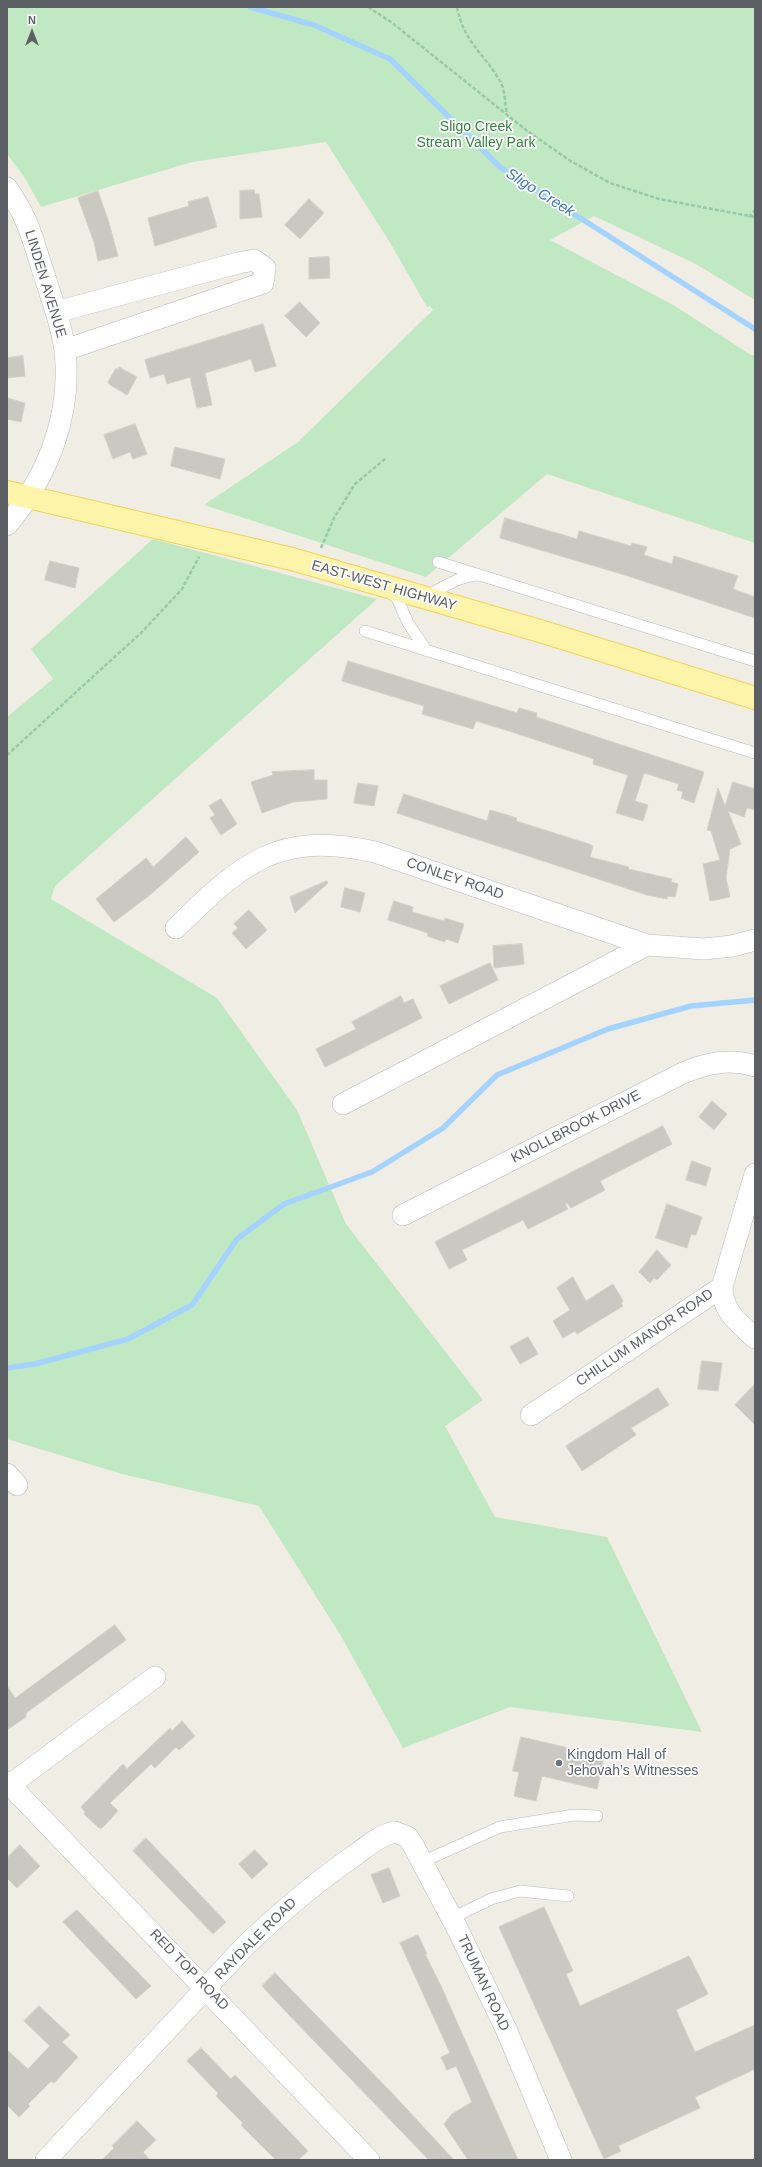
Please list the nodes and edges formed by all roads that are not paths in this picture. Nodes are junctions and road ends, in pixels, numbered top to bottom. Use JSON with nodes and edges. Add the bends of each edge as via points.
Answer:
{"nodes":[{"id":1,"x":7,"y":188,"type":"edge"},
{"id":2,"x":56,"y":312,"type":"junction"},
{"id":3,"x":65,"y":350,"type":"junction"},
{"id":4,"x":17,"y":494,"type":"edge"},
{"id":5,"x":7,"y":525,"type":"edge"},
{"id":6,"x":438,"y":562,"type":"dead end"},
{"id":7,"x":481,"y":575,"type":"junction"},
{"id":8,"x":382,"y":585,"type":"junction"},
{"id":9,"x":425,"y":598,"type":"junction"},
{"id":10,"x":364,"y":631,"type":"dead end"},
{"id":11,"x":427,"y":651,"type":"junction"},
{"id":12,"x":755,"y":661,"type":"edge"},
{"id":13,"x":755,"y":698,"type":"edge"},
{"id":14,"x":755,"y":753,"type":"edge"},
{"id":15,"x":176,"y":928,"type":"dead end"},
{"id":16,"x":755,"y":940,"type":"edge"},
{"id":17,"x":647,"y":945,"type":"junction"},
{"id":18,"x":755,"y":1066,"type":"edge"},
{"id":19,"x":344,"y":1104,"type":"dead end"},
{"id":20,"x":755,"y":1174,"type":"edge"},
{"id":21,"x":402,"y":1215,"type":"dead end"},
{"id":22,"x":722,"y":1286,"type":"junction"},
{"id":23,"x":755,"y":1338,"type":"edge"},
{"id":24,"x":531,"y":1416,"type":"dead end"},
{"id":25,"x":155,"y":1677,"type":"dead end"},
{"id":26,"x":8,"y":1784,"type":"edge"},
{"id":27,"x":597,"y":1816,"type":"dead end"},
{"id":28,"x":381,"y":1838,"type":"joint"},
{"id":29,"x":422,"y":1862,"type":"junction"},
{"id":30,"x":568,"y":1896,"type":"dead end"},
{"id":31,"x":452,"y":1918,"type":"junction"},
{"id":32,"x":206,"y":1989,"type":"junction"},
{"id":33,"x":46,"y":2160,"type":"edge"},
{"id":34,"x":369,"y":2160,"type":"edge"},
{"id":35,"x":561,"y":2160,"type":"edge"}],
"edges":[{"from":1,"to":2,"type":"street","name":"LINDEN AVENUE","via":[[25,217]]},
{"from":2,"to":3,"type":"street","name":"LINDEN AVENUE"},
{"from":2,"to":3,"type":"street","via":[[238,262],[254,260],[265,268],[263,283]]},
{"from":3,"to":4,"type":"street","name":"LINDEN AVENUE","via":[[65,396],[56,439],[43,474]]},
{"from":4,"to":5,"type":"street","name":"LINDEN AVENUE"},
{"from":4,"to":8,"type":"main road","name":"EAST-WEST HIGHWAY","via":[[208,539]]},
{"from":6,"to":7,"type":"lane"},
{"from":7,"to":9,"type":"lane","via":[[460,579]]},
{"from":7,"to":12,"type":"lane"},
{"from":8,"to":9,"type":"main road","name":"EAST-WEST HIGHWAY"},
{"from":8,"to":11,"type":"lane","via":[[397,598],[408,623]]},
{"from":9,"to":13,"type":"main road","name":"EAST-WEST HIGHWAY"},
{"from":10,"to":11,"type":"lane"},
{"from":11,"to":14,"type":"lane"},
{"from":15,"to":17,"type":"street","name":"CONLEY ROAD","via":[[214,891],[243,868],[280,850],[298,846],[335,845],[375,852]]},
{"from":16,"to":17,"type":"street","name":"CONLEY ROAD","via":[[704,949]]},
{"from":17,"to":19,"type":"street"},
{"from":18,"to":21,"type":"street","name":"KNOLLBROOK DRIVE","via":[[727,1061],[701,1065],[689,1070]]},
{"from":20,"to":22,"type":"street","name":"CHILLUM MANOR ROAD"},
{"from":22,"to":23,"type":"street","via":[[727,1311]]},
{"from":22,"to":24,"type":"street","name":"CHILLUM MANOR ROAD"},
{"from":25,"to":26,"type":"street"},
{"from":26,"to":32,"type":"street","name":"RED TOP ROAD"},
{"from":27,"to":29,"type":"lane","via":[[574,1815],[500,1827]]},
{"from":28,"to":29,"type":"street","name":"TRUMAN ROAD","via":[[389,1833],[402,1833],[408,1837]]},
{"from":28,"to":32,"type":"street","name":"RAYDALE ROAD","via":[[323,1877],[295,1900],[246,1945]]},
{"from":29,"to":31,"type":"street","name":"TRUMAN ROAD"},
{"from":30,"to":31,"type":"lane","via":[[520,1891],[491,1899]]},
{"from":31,"to":35,"type":"street","name":"TRUMAN ROAD","via":[[506,2029]]},
{"from":32,"to":33,"type":"street","name":"RAYDALE ROAD"},
{"from":32,"to":34,"type":"street","name":"RED TOP ROAD"}]}
